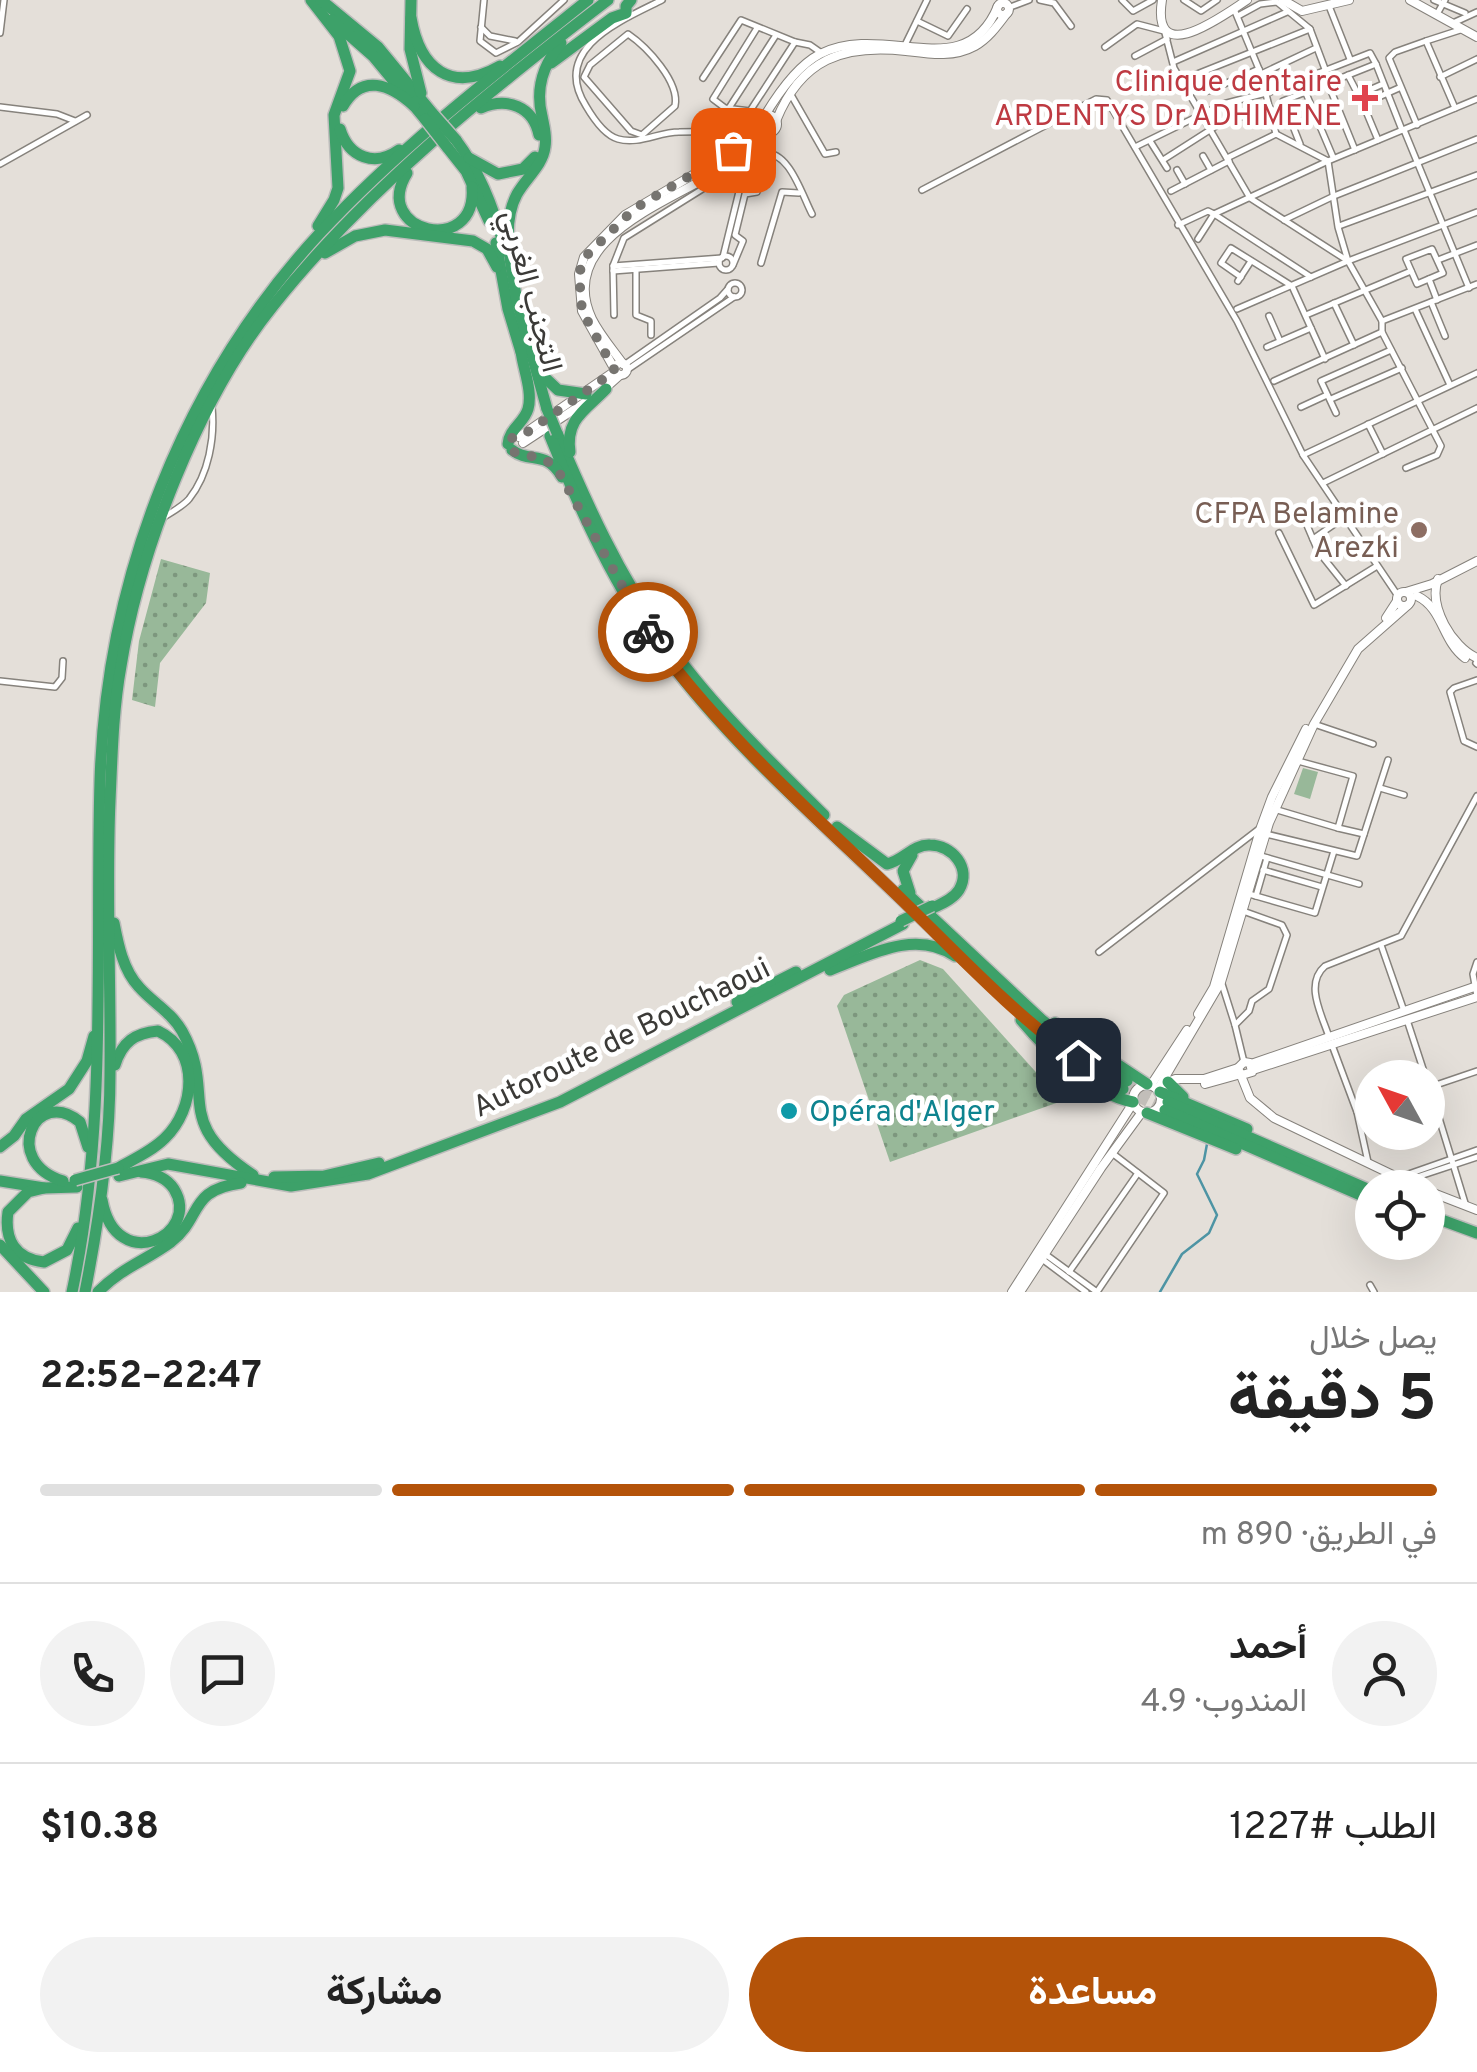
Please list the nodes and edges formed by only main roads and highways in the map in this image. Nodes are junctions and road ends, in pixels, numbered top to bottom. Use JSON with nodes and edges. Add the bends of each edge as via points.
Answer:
{"nodes":[{"id":1,"x":311,"y":0,"type":"edge"},
{"id":2,"x":322,"y":0,"type":"edge"},
{"id":3,"x":411,"y":0,"type":"edge"},
{"id":4,"x":588,"y":0,"type":"edge"},
{"id":5,"x":608,"y":0,"type":"edge"},
{"id":6,"x":632,"y":0,"type":"edge"},
{"id":7,"x":1162,"y":0,"type":"edge"},
{"id":8,"x":1247,"y":0,"type":"edge"},
{"id":9,"x":1283,"y":0,"type":"edge"},
{"id":10,"x":1350,"y":0,"type":"edge"},
{"id":11,"x":1410,"y":0,"type":"edge"},
{"id":12,"x":1007,"y":6,"type":"edge"},
{"id":13,"x":410,"y":18,"type":"junction"},
{"id":14,"x":575,"y":18,"type":"junction"},
{"id":15,"x":1477,"y":36,"type":"edge"},
{"id":16,"x":544,"y":70,"type":"junction"},
{"id":17,"x":414,"y":106,"type":"junction"},
{"id":18,"x":761,"y":119,"type":"junction"},
{"id":19,"x":776,"y":121,"type":"junction"},
{"id":20,"x":442,"y":128,"type":"junction"},
{"id":21,"x":766,"y":133,"type":"junction"},
{"id":22,"x":418,"y":156,"type":"junction"},
{"id":23,"x":468,"y":157,"type":"junction"},
{"id":24,"x":472,"y":183,"type":"junction"},
{"id":25,"x":299,"y":276,"type":"junction"},
{"id":26,"x":513,"y":306,"type":"junction"},
{"id":27,"x":250,"y":318,"type":"junction"},
{"id":28,"x":525,"y":352,"type":"junction"},
{"id":29,"x":621,"y":369,"type":"junction"},
{"id":30,"x":606,"y":389,"type":"junction"},
{"id":31,"x":586,"y":394,"type":"junction"},
{"id":32,"x":553,"y":435,"type":"junction"},
{"id":33,"x":515,"y":443,"type":"junction"},
{"id":34,"x":573,"y":470,"type":"junction"},
{"id":35,"x":576,"y":499,"type":"junction"},
{"id":36,"x":1477,"y":561,"type":"edge"},
{"id":37,"x":1421,"y":592,"type":"junction"},
{"id":38,"x":1400,"y":595,"type":"junction"},
{"id":39,"x":1438,"y":605,"type":"junction"},
{"id":40,"x":1477,"y":662,"type":"edge"},
{"id":41,"x":837,"y":827,"type":"junction"},
{"id":42,"x":1264,"y":831,"type":"junction"},
{"id":43,"x":108,"y":900,"type":"junction"},
{"id":44,"x":931,"y":910,"type":"junction"},
{"id":45,"x":902,"y":923,"type":"junction"},
{"id":46,"x":990,"y":985,"type":"junction"},
{"id":47,"x":1476,"y":992,"type":"edge"},
{"id":48,"x":1009,"y":996,"type":"junction"},
{"id":49,"x":762,"y":998,"type":"junction"},
{"id":50,"x":100,"y":1002,"type":"junction"},
{"id":51,"x":1246,"y":1070,"type":"junction"},
{"id":52,"x":110,"y":1078,"type":"junction"},
{"id":53,"x":1121,"y":1088,"type":"junction"},
{"id":54,"x":1160,"y":1092,"type":"junction"},
{"id":55,"x":1133,"y":1102,"type":"junction"},
{"id":56,"x":1144,"y":1113,"type":"junction"},
{"id":57,"x":1124,"y":1114,"type":"junction"},
{"id":58,"x":0,"y":1147,"type":"edge"},
{"id":59,"x":90,"y":1166,"type":"junction"},
{"id":60,"x":1383,"y":1170,"type":"edge"},
{"id":61,"x":123,"y":1172,"type":"junction"},
{"id":62,"x":0,"y":1177,"type":"edge"},
{"id":63,"x":1344,"y":1177,"type":"junction"},
{"id":64,"x":253,"y":1178,"type":"junction"},
{"id":65,"x":72,"y":1182,"type":"junction"},
{"id":66,"x":1355,"y":1182,"type":"edge"},
{"id":67,"x":44,"y":1188,"type":"junction"},
{"id":68,"x":101,"y":1193,"type":"junction"},
{"id":69,"x":1354,"y":1193,"type":"joint"},
{"id":70,"x":1445,"y":1199,"type":"edge"},
{"id":71,"x":87,"y":1200,"type":"junction"},
{"id":72,"x":1477,"y":1210,"type":"edge"},
{"id":73,"x":1445,"y":1223,"type":"edge"},
{"id":74,"x":1445,"y":1228,"type":"edge"},
{"id":75,"x":1477,"y":1237,"type":"edge"},
{"id":76,"x":0,"y":1245,"type":"edge"},
{"id":77,"x":44,"y":1292,"type":"edge"},
{"id":78,"x":72,"y":1292,"type":"edge"},
{"id":79,"x":84,"y":1292,"type":"edge"},
{"id":80,"x":98,"y":1292,"type":"edge"},
{"id":81,"x":1016,"y":1292,"type":"edge"}],
"edges":[{"from":1,"to":17,"type":"highway","name":"التجنب الغربي","via":[[362,44]]},
{"from":1,"to":27,"type":"highway","via":[[339,36],[349,63],[334,115],[338,188],[327,214]]},
{"from":2,"to":20,"type":"highway","name":"التجنب الغربي","via":[[378,47]]},
{"from":3,"to":13,"type":"highway"},
{"from":4,"to":14,"type":"highway"},
{"from":5,"to":14,"type":"highway"},
{"from":6,"to":16,"type":"highway","via":[[627,15],[612,18]]},
{"from":7,"to":8,"type":"main road","via":[[1160,19],[1184,36]]},
{"from":9,"to":10,"type":"main road","via":[[1302,11]]},
{"from":11,"to":15,"type":"main road"},
{"from":12,"to":18,"type":"main road","via":[[970,43],[949,49],[859,42],[821,54]]},
{"from":12,"to":19,"type":"main road","via":[[987,38],[959,52],[840,54],[810,70]]},
{"from":13,"to":14,"type":"highway","via":[[422,57],[448,74],[472,78]]},
{"from":13,"to":20,"type":"highway","via":[[413,72]]},
{"from":14,"to":16,"type":"highway"},
{"from":14,"to":20,"type":"highway"},
{"from":16,"to":26,"type":"highway","via":[[544,153],[511,210]]},
{"from":17,"to":20,"type":"highway","name":"التجنب الغربي"},
{"from":17,"to":20,"type":"highway","via":[[390,87],[363,86],[341,108],[342,136],[376,160]]},
{"from":18,"to":19,"type":"main road"},
{"from":18,"to":21,"type":"main road"},
{"from":18,"to":29,"type":"main road","via":[[714,164],[634,209],[582,261],[582,311]]},
{"from":19,"to":21,"type":"main road"},
{"from":20,"to":22,"type":"highway"},
{"from":20,"to":23,"type":"highway","name":"التجنب الغربي"},
{"from":20,"to":23,"type":"highway","via":[[498,103],[521,106],[538,126],[538,154],[523,169],[498,174]]},
{"from":20,"to":24,"type":"highway","name":"التجنب الغربي"},
{"from":20,"to":27,"type":"highway","via":[[339,213]]},
{"from":21,"to":29,"type":"main road","via":[[723,167],[631,220],[592,258],[586,275],[590,314]]},
{"from":22,"to":24,"type":"highway","via":[[399,188],[402,211],[424,228],[449,230],[470,210]]},
{"from":22,"to":25,"type":"highway"},
{"from":23,"to":26,"type":"highway","name":"التجنب الغربي","via":[[491,201]]},
{"from":24,"to":26,"type":"highway","name":"التجنب الغربي","via":[[496,239]]},
{"from":25,"to":26,"type":"highway","via":[[338,244],[369,232],[462,238],[492,255]]},
{"from":25,"to":43,"type":"highway","via":[[256,329],[212,406],[161,519],[120,667]]},
{"from":26,"to":28,"type":"highway","name":"التجنب الغربي"},
{"from":27,"to":50,"type":"highway","via":[[167,469],[118,630],[100,775]]},
{"from":28,"to":31,"type":"highway","via":[[550,385]]},
{"from":28,"to":32,"type":"highway","name":"التجنب الغربي","bridge":true},
{"from":28,"to":33,"type":"highway","via":[[529,402],[510,434]]},
{"from":29,"to":30,"type":"main road"},
{"from":29,"to":31,"type":"main road"},
{"from":30,"to":33,"type":"main road"},
{"from":30,"to":34,"type":"highway","via":[[571,426]]},
{"from":31,"to":33,"type":"main road"},
{"from":32,"to":34,"type":"highway","name":"التجنب الغربي"},
{"from":32,"to":35,"type":"highway","name":"التجنب الغربي"},
{"from":33,"to":35,"type":"highway","via":[[517,455],[551,462]]},
{"from":34,"to":41,"type":"highway","name":"التجنب الغربي","via":[[607,544],[665,641],[744,734]]},
{"from":35,"to":46,"type":"highway","name":"التجنب الغربي","via":[[647,630],[706,706]]},
{"from":36,"to":37,"type":"main road"},
{"from":37,"to":38,"type":"main road"},
{"from":37,"to":38,"type":"main road","via":[[1400,605]]},
{"from":37,"to":39,"type":"main road"},
{"from":37,"to":39,"type":"main road","via":[[1435,588]]},
{"from":37,"to":40,"type":"main road","via":[[1456,652]]},
{"from":37,"to":42,"type":"main road","via":[[1358,649]]},
{"from":38,"to":42,"type":"main road","via":[[1388,616],[1354,646],[1324,694],[1272,797]]},
{"from":39,"to":40,"type":"main road","via":[[1449,633]]},
{"from":41,"to":44,"type":"highway","name":"التجنب الغربي"},
{"from":41,"to":44,"type":"highway","via":[[886,864],[924,845],[954,854],[962,884]]},
{"from":42,"to":54,"type":"main road","via":[[1214,987]]},
{"from":42,"to":54,"type":"main road","via":[[1263,857],[1221,982]]},
{"from":43,"to":52,"type":"highway"},
{"from":43,"to":64,"type":"highway","via":[[137,986],[180,1027],[189,1046],[209,1138]]},
{"from":44,"to":44,"type":"highway","via":[[910,893],[903,877],[909,858],[926,848],[948,853],[960,872],[952,894]]},
{"from":44,"to":45,"type":"highway","bridge":true},
{"from":44,"to":48,"type":"highway","name":"التجنب الغربي"},
{"from":45,"to":49,"type":"highway","name":"Autoroute de Bouchaoui"},
{"from":45,"to":64,"type":"highway","name":"Autoroute de Bouchaoui","via":[[537,1105],[372,1166],[324,1176]]},
{"from":46,"to":48,"type":"highway","name":"التجنب الغربي"},
{"from":46,"to":49,"type":"highway","via":[[948,952],[907,944]]},
{"from":47,"to":51,"type":"main road"},
{"from":48,"to":53,"type":"highway","name":"التجنب الغربي"},
{"from":48,"to":53,"type":"highway","via":[[1032,1034],[1059,1060]]},
{"from":48,"to":54,"type":"highway"},
{"from":49,"to":64,"type":"highway","name":"Autoroute de Bouchaoui","via":[[560,1102],[465,1140],[332,1182],[291,1186]]},
{"from":50,"to":58,"type":"highway","via":[[78,1078]]},
{"from":50,"to":59,"type":"highway"},
{"from":51,"to":54,"type":"main road","via":[[1202,1084],[1186,1080]]},
{"from":51,"to":60,"type":"main road","via":[[1255,1104]]},
{"from":52,"to":61,"type":"highway","via":[[126,1042],[158,1031],[180,1046],[189,1072],[176,1126]]},
{"from":52,"to":68,"type":"highway"},
{"from":53,"to":55,"type":"highway"},
{"from":53,"to":57,"type":"main road"},
{"from":54,"to":55,"type":"main road","via":[[1136,1090]]},
{"from":54,"to":56,"type":"main road","via":[[1159,1106]]},
{"from":54,"to":63,"type":"highway"},
{"from":54,"to":63,"type":"highway"},
{"from":54,"to":69,"type":"highway"},
{"from":55,"to":56,"type":"main road"},
{"from":55,"to":57,"type":"main road"},
{"from":56,"to":69,"type":"highway"},
{"from":56,"to":81,"type":"main road"},
{"from":57,"to":81,"type":"main road"},
{"from":59,"to":65,"type":"highway","via":[[80,1122],[63,1112],[44,1113],[28,1127],[28,1164]]},
{"from":59,"to":71,"type":"highway"},
{"from":61,"to":64,"type":"highway","name":"Autoroute de Bouchaoui","via":[[184,1158]]},
{"from":61,"to":65,"type":"highway","name":"Autoroute de Bouchaoui","bridge":true},
{"from":61,"to":68,"type":"highway","via":[[168,1181],[180,1204],[168,1233],[153,1242],[128,1241],[110,1225]]},
{"from":62,"to":65,"type":"highway","name":"Autoroute de Bouchaoui"},
{"from":62,"to":67,"type":"highway","name":"Autoroute de Bouchaoui"},
{"from":63,"to":66,"type":"highway"},
{"from":64,"to":80,"type":"highway","via":[[207,1194],[178,1235]]},
{"from":65,"to":67,"type":"highway","name":"Autoroute de Bouchaoui"},
{"from":67,"to":71,"type":"highway","via":[[28,1192],[8,1212],[12,1246],[32,1260],[67,1250]]},
{"from":68,"to":79,"type":"highway"},
{"from":70,"to":72,"type":"main road"},
{"from":71,"to":78,"type":"highway"},
{"from":73,"to":75,"type":"highway"},
{"from":74,"to":75,"type":"highway"},
{"from":76,"to":77,"type":"highway"}]}
